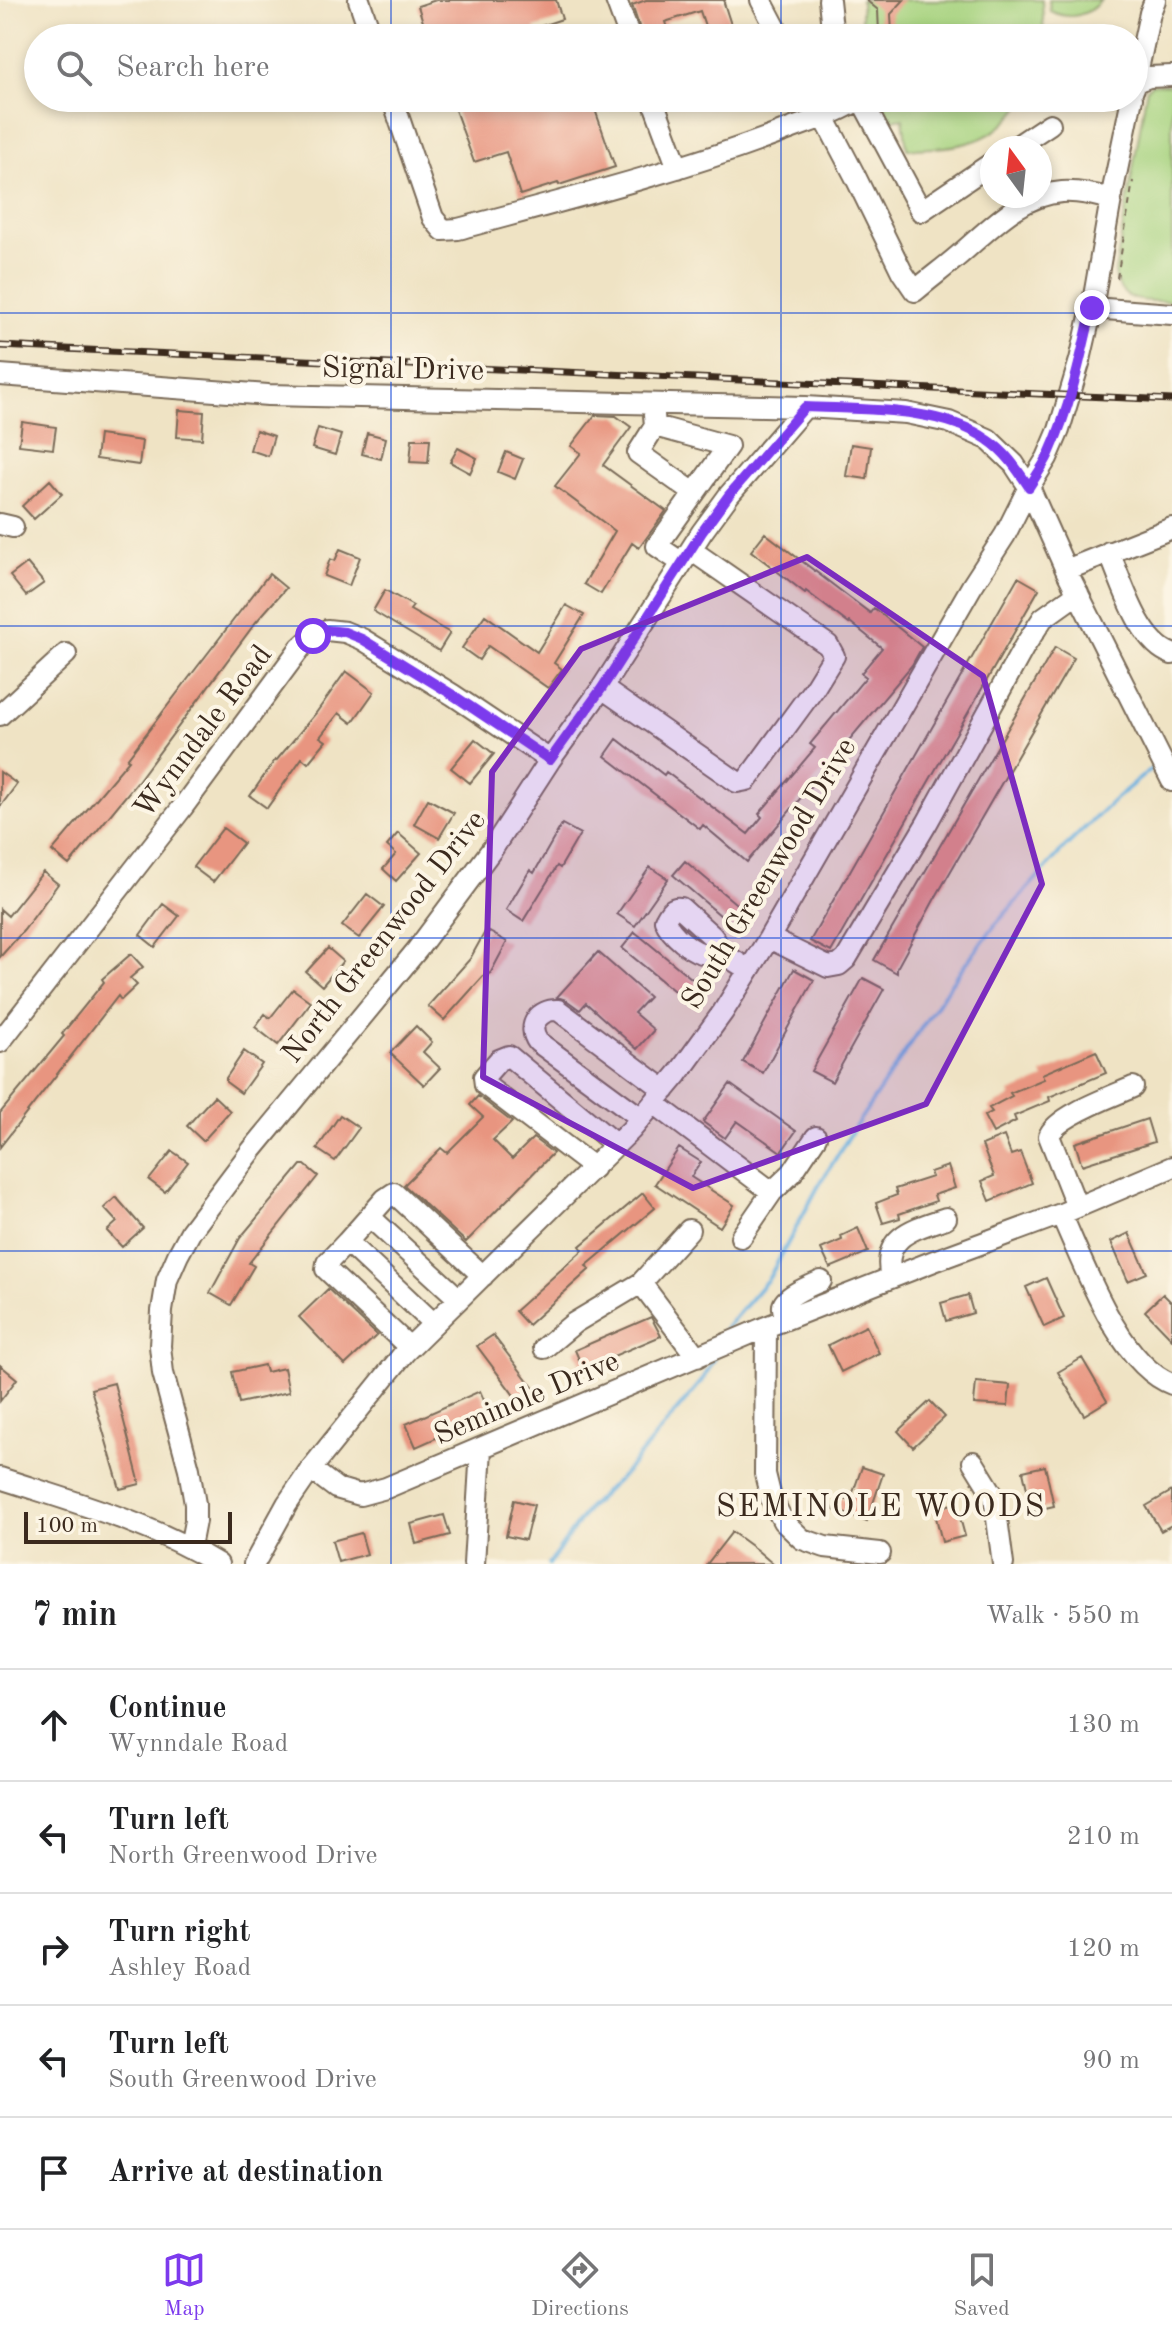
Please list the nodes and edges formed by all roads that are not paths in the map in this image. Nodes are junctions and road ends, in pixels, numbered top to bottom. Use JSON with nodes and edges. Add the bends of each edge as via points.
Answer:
{"nodes":[{"id":1,"x":359,"y":0,"type":"edge"},
{"id":2,"x":616,"y":0,"type":"edge"},
{"id":3,"x":761,"y":0,"type":"edge"},
{"id":4,"x":829,"y":0,"type":"edge"},
{"id":5,"x":1155,"y":0,"type":"edge"},
{"id":6,"x":367,"y":24,"type":"edge"},
{"id":7,"x":625,"y":24,"type":"edge"},
{"id":8,"x":774,"y":24,"type":"edge"},
{"id":9,"x":832,"y":24,"type":"edge"},
{"id":10,"x":1148,"y":24,"type":"edge"},
{"id":11,"x":1172,"y":76,"type":"edge"},
{"id":12,"x":1148,"y":78,"type":"edge"},
{"id":13,"x":397,"y":112,"type":"edge"},
{"id":14,"x":657,"y":112,"type":"edge"},
{"id":15,"x":809,"y":112,"type":"edge"},
{"id":16,"x":822,"y":112,"type":"edge"},
{"id":17,"x":868,"y":112,"type":"edge"},
{"id":18,"x":1129,"y":112,"type":"edge"},
{"id":19,"x":1050,"y":124,"type":"dead end"},
{"id":20,"x":1032,"y":136,"type":"edge"},
{"id":21,"x":678,"y":168,"type":"junction"},
{"id":22,"x":980,"y":171,"type":"edge"},
{"id":23,"x":1111,"y":199,"type":"junction"},
{"id":24,"x":1092,"y":308,"type":"junction"},
{"id":25,"x":1172,"y":314,"type":"edge"},
{"id":26,"x":0,"y":375,"type":"edge"},
{"id":27,"x":652,"y":403,"type":"junction"},
{"id":28,"x":805,"y":407,"type":"junction"},
{"id":29,"x":655,"y":426,"type":"junction"},
{"id":30,"x":716,"y":462,"type":"junction"},
{"id":31,"x":741,"y":481,"type":"junction"},
{"id":32,"x":1029,"y":487,"type":"junction"},
{"id":33,"x":694,"y":493,"type":"junction"},
{"id":34,"x":1172,"y":528,"type":"edge"},
{"id":35,"x":1109,"y":552,"type":"junction"},
{"id":36,"x":687,"y":556,"type":"junction"},
{"id":37,"x":1066,"y":570,"type":"junction"},
{"id":38,"x":1078,"y":593,"type":"junction"},
{"id":39,"x":66,"y":654,"type":"dead end"},
{"id":40,"x":1172,"y":654,"type":"edge"},
{"id":41,"x":602,"y":688,"type":"junction"},
{"id":42,"x":0,"y":715,"type":"edge"},
{"id":43,"x":550,"y":760,"type":"junction"},
{"id":44,"x":1172,"y":781,"type":"edge"},
{"id":45,"x":769,"y":938,"type":"junction"},
{"id":46,"x":714,"y":948,"type":"dead end"},
{"id":47,"x":749,"y":970,"type":"junction"},
{"id":48,"x":0,"y":1042,"type":"edge"},
{"id":49,"x":1133,"y":1087,"type":"dead end"},
{"id":50,"x":653,"y":1104,"type":"junction"},
{"id":51,"x":816,"y":1137,"type":"dead end"},
{"id":52,"x":616,"y":1145,"type":"junction"},
{"id":53,"x":1172,"y":1167,"type":"edge"},
{"id":54,"x":594,"y":1168,"type":"junction"},
{"id":55,"x":772,"y":1192,"type":"junction"},
{"id":56,"x":1069,"y":1211,"type":"junction"},
{"id":57,"x":370,"y":1217,"type":"junction"},
{"id":58,"x":946,"y":1218,"type":"dead end"},
{"id":59,"x":689,"y":1230,"type":"dead end"},
{"id":60,"x":741,"y":1237,"type":"dead end"},
{"id":61,"x":347,"y":1242,"type":"junction"},
{"id":62,"x":483,"y":1276,"type":"junction"},
{"id":63,"x":891,"y":1278,"type":"junction"},
{"id":64,"x":821,"y":1281,"type":"dead end"},
{"id":65,"x":641,"y":1283,"type":"junction"},
{"id":66,"x":458,"y":1298,"type":"junction"},
{"id":67,"x":786,"y":1319,"type":"junction"},
{"id":68,"x":433,"y":1323,"type":"junction"},
{"id":69,"x":766,"y":1327,"type":"junction"},
{"id":70,"x":409,"y":1347,"type":"junction"},
{"id":71,"x":544,"y":1348,"type":"dead end"},
{"id":72,"x":712,"y":1350,"type":"junction"},
{"id":73,"x":1172,"y":1384,"type":"edge"},
{"id":74,"x":481,"y":1449,"type":"junction"},
{"id":75,"x":973,"y":1462,"type":"dead end"},
{"id":76,"x":311,"y":1469,"type":"junction"},
{"id":77,"x":0,"y":1478,"type":"edge"},
{"id":78,"x":190,"y":1547,"type":"junction"},
{"id":79,"x":880,"y":1553,"type":"dead end"},
{"id":80,"x":218,"y":1564,"type":"edge"},
{"id":81,"x":254,"y":1564,"type":"edge"},
{"id":82,"x":474,"y":1564,"type":"edge"},
{"id":83,"x":1003,"y":1564,"type":"edge"}],
"edges":[{"from":1,"to":6,"type":"street"},
{"from":2,"to":7,"type":"street"},
{"from":3,"to":8,"type":"street"},
{"from":4,"to":9,"type":"street"},
{"from":5,"to":10,"type":"street","name":"South Greenwood Drive"},
{"from":11,"to":12,"type":"street"},
{"from":13,"to":21,"type":"street","via":[[433,218],[443,230]]},
{"from":14,"to":21,"type":"street"},
{"from":15,"to":21,"type":"street","via":[[722,155]]},
{"from":16,"to":23,"type":"street","via":[[915,291],[1025,202],[1062,192]]},
{"from":17,"to":22,"type":"street","via":[[921,211]]},
{"from":18,"to":23,"type":"street","name":"South Greenwood Drive"},
{"from":19,"to":20,"type":"street"},
{"from":23,"to":24,"type":"street","name":"South Greenwood Drive"},
{"from":24,"to":25,"type":"street"},
{"from":24,"to":32,"type":"street","name":"South Greenwood Drive","via":[[1059,430]]},
{"from":26,"to":27,"type":"street","name":"Signal Drive","via":[[268,395]]},
{"from":27,"to":28,"type":"street","name":"Signal Drive"},
{"from":27,"to":29,"type":"street"},
{"from":28,"to":31,"type":"street","name":"North Greenwood Drive"},
{"from":28,"to":32,"type":"street","name":"Signal Drive","via":[[906,413],[949,422],[988,439]]},
{"from":29,"to":30,"type":"street","via":[[728,446]]},
{"from":29,"to":33,"type":"street","via":[[638,453]]},
{"from":30,"to":31,"type":"street"},
{"from":30,"to":33,"type":"street"},
{"from":31,"to":36,"type":"street","name":"North Greenwood Drive"},
{"from":32,"to":37,"type":"street","name":"Signal Drive"},
{"from":32,"to":45,"type":"street","name":"South Greenwood Drive"},
{"from":33,"to":36,"type":"street","via":[[657,546]]},
{"from":34,"to":35,"type":"street"},
{"from":35,"to":37,"type":"street"},
{"from":35,"to":40,"type":"street","via":[[1148,638]]},
{"from":36,"to":41,"type":"street","name":"North Greenwood Drive"},
{"from":36,"to":41,"type":"street","via":[[828,645],[834,656],[813,690],[747,780],[737,782]]},
{"from":37,"to":38,"type":"street","name":"Signal Drive"},
{"from":38,"to":44,"type":"street","name":"Signal Drive"},
{"from":38,"to":45,"type":"street","via":[[1043,618],[1024,647],[846,959],[828,967]]},
{"from":39,"to":42,"type":"street"},
{"from":41,"to":43,"type":"street","name":"North Greenwood Drive"},
{"from":43,"to":48,"type":"street","name":"Wynndale Road","via":[[362,639],[327,630],[313,636]]},
{"from":43,"to":78,"type":"street","name":"North Greenwood Drive","via":[[417,950],[252,1150],[178,1255],[167,1280],[160,1346],[195,1504]]},
{"from":45,"to":47,"type":"street","name":"South Greenwood Drive"},
{"from":46,"to":47,"type":"street"},
{"from":47,"to":50,"type":"street","name":"South Greenwood Drive"},
{"from":49,"to":56,"type":"street","via":[[1050,1131]]},
{"from":50,"to":50,"type":"street","via":[[558,1010],[543,1013],[532,1026],[538,1042]]},
{"from":50,"to":52,"type":"street","name":"South Greenwood Drive"},
{"from":50,"to":55,"type":"street"},
{"from":51,"to":55,"type":"street"},
{"from":52,"to":54,"type":"street","name":"South Greenwood Drive"},
{"from":52,"to":54,"type":"street","via":[[509,1056],[499,1060],[484,1077],[485,1085]]},
{"from":53,"to":56,"type":"street","name":"Seminole Drive"},
{"from":54,"to":62,"type":"street","name":"South Greenwood Drive"},
{"from":55,"to":60,"type":"street"},
{"from":56,"to":63,"type":"street","name":"Seminole Drive"},
{"from":56,"to":73,"type":"street","via":[[1105,1311],[1122,1340]]},
{"from":57,"to":61,"type":"street"},
{"from":57,"to":62,"type":"street","via":[[394,1193]]},
{"from":57,"to":66,"type":"street"},
{"from":58,"to":63,"type":"street","via":[[899,1238],[888,1255]]},
{"from":59,"to":65,"type":"street"},
{"from":61,"to":68,"type":"street"},
{"from":61,"to":70,"type":"street","via":[[326,1269]]},
{"from":62,"to":66,"type":"street","name":"South Greenwood Drive"},
{"from":63,"to":67,"type":"street","name":"Seminole Drive"},
{"from":64,"to":67,"type":"street","via":[[784,1302]]},
{"from":65,"to":71,"type":"street","via":[[574,1323]]},
{"from":65,"to":72,"type":"street"},
{"from":66,"to":68,"type":"street","name":"South Greenwood Drive"},
{"from":67,"to":69,"type":"street","name":"Seminole Drive"},
{"from":68,"to":70,"type":"street","name":"South Greenwood Drive"},
{"from":69,"to":72,"type":"street","name":"Seminole Drive"},
{"from":69,"to":79,"type":"street","via":[[765,1474],[771,1498],[783,1521],[802,1539]]},
{"from":70,"to":76,"type":"street","name":"South Greenwood Drive"},
{"from":72,"to":74,"type":"street","name":"Seminole Drive"},
{"from":74,"to":76,"type":"street","name":"Seminole Drive","via":[[360,1495],[336,1488]]},
{"from":74,"to":82,"type":"street"},
{"from":75,"to":83,"type":"street","via":[[994,1496]]},
{"from":76,"to":81,"type":"street","name":"South Greenwood Drive"},
{"from":77,"to":78,"type":"street","via":[[133,1522]]},
{"from":78,"to":80,"type":"street"}]}
